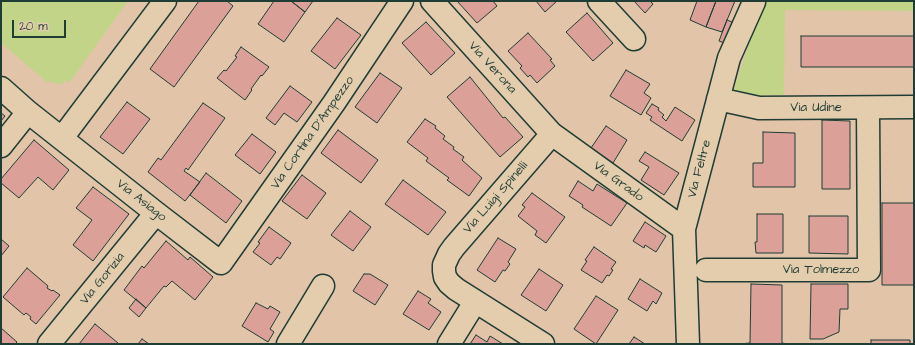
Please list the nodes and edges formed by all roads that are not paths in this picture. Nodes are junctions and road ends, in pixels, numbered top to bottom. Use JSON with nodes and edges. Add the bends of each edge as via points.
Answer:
{"nodes":[{"id":1,"x":165,"y":1,"type":"edge"},
{"id":2,"x":402,"y":1,"type":"edge"},
{"id":3,"x":432,"y":1,"type":"edge"},
{"id":4,"x":599,"y":1,"type":"edge"},
{"id":5,"x":754,"y":2,"type":"edge"},
{"id":6,"x":634,"y":39,"type":"dead end"},
{"id":7,"x":1,"y":88,"type":"edge"},
{"id":8,"x":718,"y":99,"type":"junction"},
{"id":9,"x":868,"y":108,"type":"junction"},
{"id":10,"x":914,"y":108,"type":"edge"},
{"id":11,"x":28,"y":112,"type":"junction"},
{"id":12,"x":552,"y":134,"type":"junction"},
{"id":13,"x":62,"y":138,"type":"junction"},
{"id":14,"x":1,"y":146,"type":"edge"},
{"id":15,"x":156,"y":213,"type":"junction"},
{"id":16,"x":684,"y":229,"type":"junction"},
{"id":17,"x":221,"y":263,"type":"joint"},
{"id":18,"x":706,"y":270,"type":"dead end"},
{"id":19,"x":323,"y":286,"type":"dead end"},
{"id":20,"x":475,"y":302,"type":"junction"},
{"id":21,"x":538,"y":343,"type":"edge"},
{"id":22,"x":49,"y":344,"type":"edge"},
{"id":23,"x":288,"y":344,"type":"edge"},
{"id":24,"x":448,"y":344,"type":"edge"},
{"id":25,"x":688,"y":344,"type":"edge"}],
"edges":[{"from":1,"to":13,"type":"street"},
{"from":2,"to":17,"type":"street","name":"Via Cortina D'Ampezzo","via":[[334,103]]},
{"from":3,"to":12,"type":"street","name":"Via Verona"},
{"from":4,"to":6,"type":"street"},
{"from":5,"to":8,"type":"street","name":"Via Feltre","via":[[729,58]]},
{"from":7,"to":11,"type":"street","name":"Via Asiago"},
{"from":8,"to":9,"type":"street","name":"Via Udine","via":[[759,108]]},
{"from":8,"to":16,"type":"street","name":"Via Feltre"},
{"from":9,"to":10,"type":"street","name":"Via Udine"},
{"from":9,"to":18,"type":"street","name":"Via Tolmezzo","via":[[869,270]]},
{"from":11,"to":13,"type":"street","name":"Via Asiago"},
{"from":11,"to":14,"type":"street"},
{"from":12,"to":16,"type":"street","name":"Via Grado"},
{"from":12,"to":20,"type":"street","name":"Via Luigi Spinelli","via":[[449,254],[444,265],[445,276],[449,283]]},
{"from":13,"to":15,"type":"street","name":"Via Asiago"},
{"from":15,"to":17,"type":"street","name":"Via Asiago"},
{"from":15,"to":22,"type":"street","name":"Via Gorizia"},
{"from":16,"to":25,"type":"street","name":"Via Feltre"},
{"from":19,"to":23,"type":"street"},
{"from":20,"to":21,"type":"street"},
{"from":20,"to":24,"type":"street"}]}
